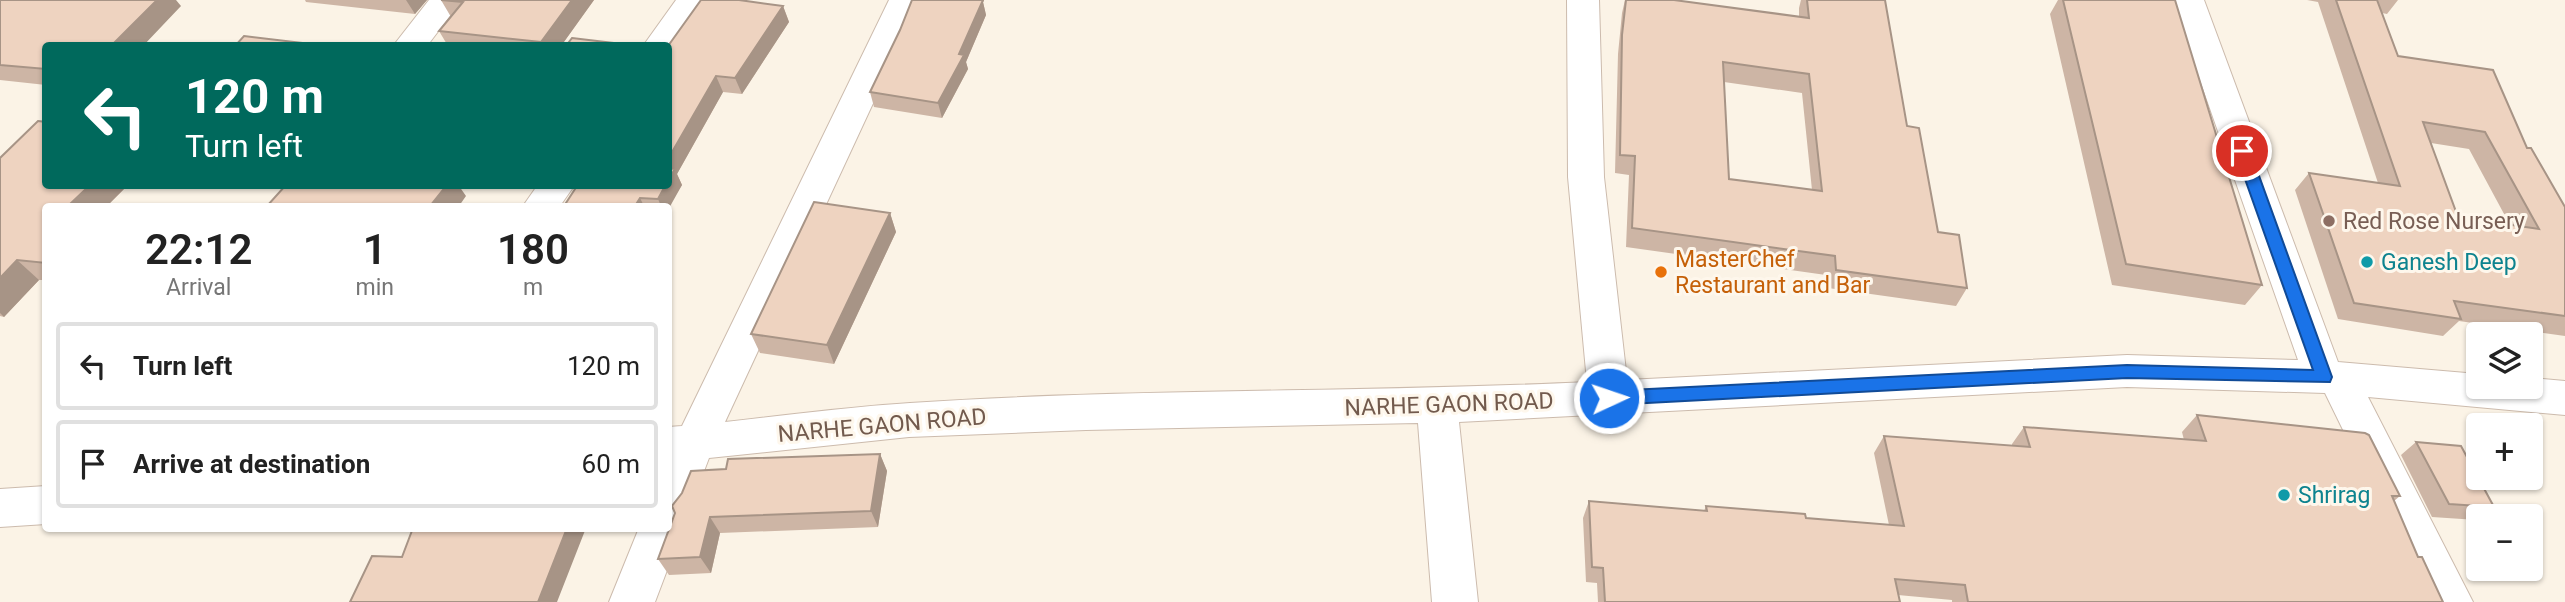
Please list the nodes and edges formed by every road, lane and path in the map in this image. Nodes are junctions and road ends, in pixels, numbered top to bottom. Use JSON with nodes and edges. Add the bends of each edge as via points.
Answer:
{"nodes":[{"id":1,"x":446,"y":0,"type":"edge"},
{"id":2,"x":692,"y":0,"type":"edge"},
{"id":3,"x":905,"y":0,"type":"edge"},
{"id":4,"x":1583,"y":0,"type":"edge"},
{"id":5,"x":2188,"y":0,"type":"edge"},
{"id":6,"x":412,"y":42,"type":"edge"},
{"id":7,"x":662,"y":42,"type":"edge"},
{"id":8,"x":2331,"y":378,"type":"junction"},
{"id":9,"x":1609,"y":398,"type":"junction"},
{"id":10,"x":2565,"y":398,"type":"edge"},
{"id":11,"x":1437,"y":406,"type":"junction"},
{"id":12,"x":682,"y":443,"type":"edge"},
{"id":13,"x":672,"y":489,"type":"edge"},
{"id":14,"x":659,"y":532,"type":"edge"},
{"id":15,"x":632,"y":602,"type":"edge"},
{"id":16,"x":1455,"y":602,"type":"edge"},
{"id":17,"x":2450,"y":602,"type":"edge"}],
"edges":[{"from":1,"to":6,"type":"street"},
{"from":2,"to":7,"type":"street"},
{"from":3,"to":12,"type":"street"},
{"from":4,"to":9,"type":"street","via":[[1586,177]]},
{"from":5,"to":8,"type":"street"},
{"from":8,"to":9,"type":"street","name":"NARHE GAON ROAD","via":[[2127,371]]},
{"from":8,"to":10,"type":"street","name":"NARHE GAON ROAD"},
{"from":8,"to":17,"type":"street"},
{"from":9,"to":11,"type":"street","name":"NARHE GAON ROAD"},
{"from":11,"to":12,"type":"street","name":"NARHE GAON ROAD","via":[[909,419]]},
{"from":11,"to":16,"type":"street"},
{"from":12,"to":13,"type":"street"},
{"from":14,"to":15,"type":"street"}]}
